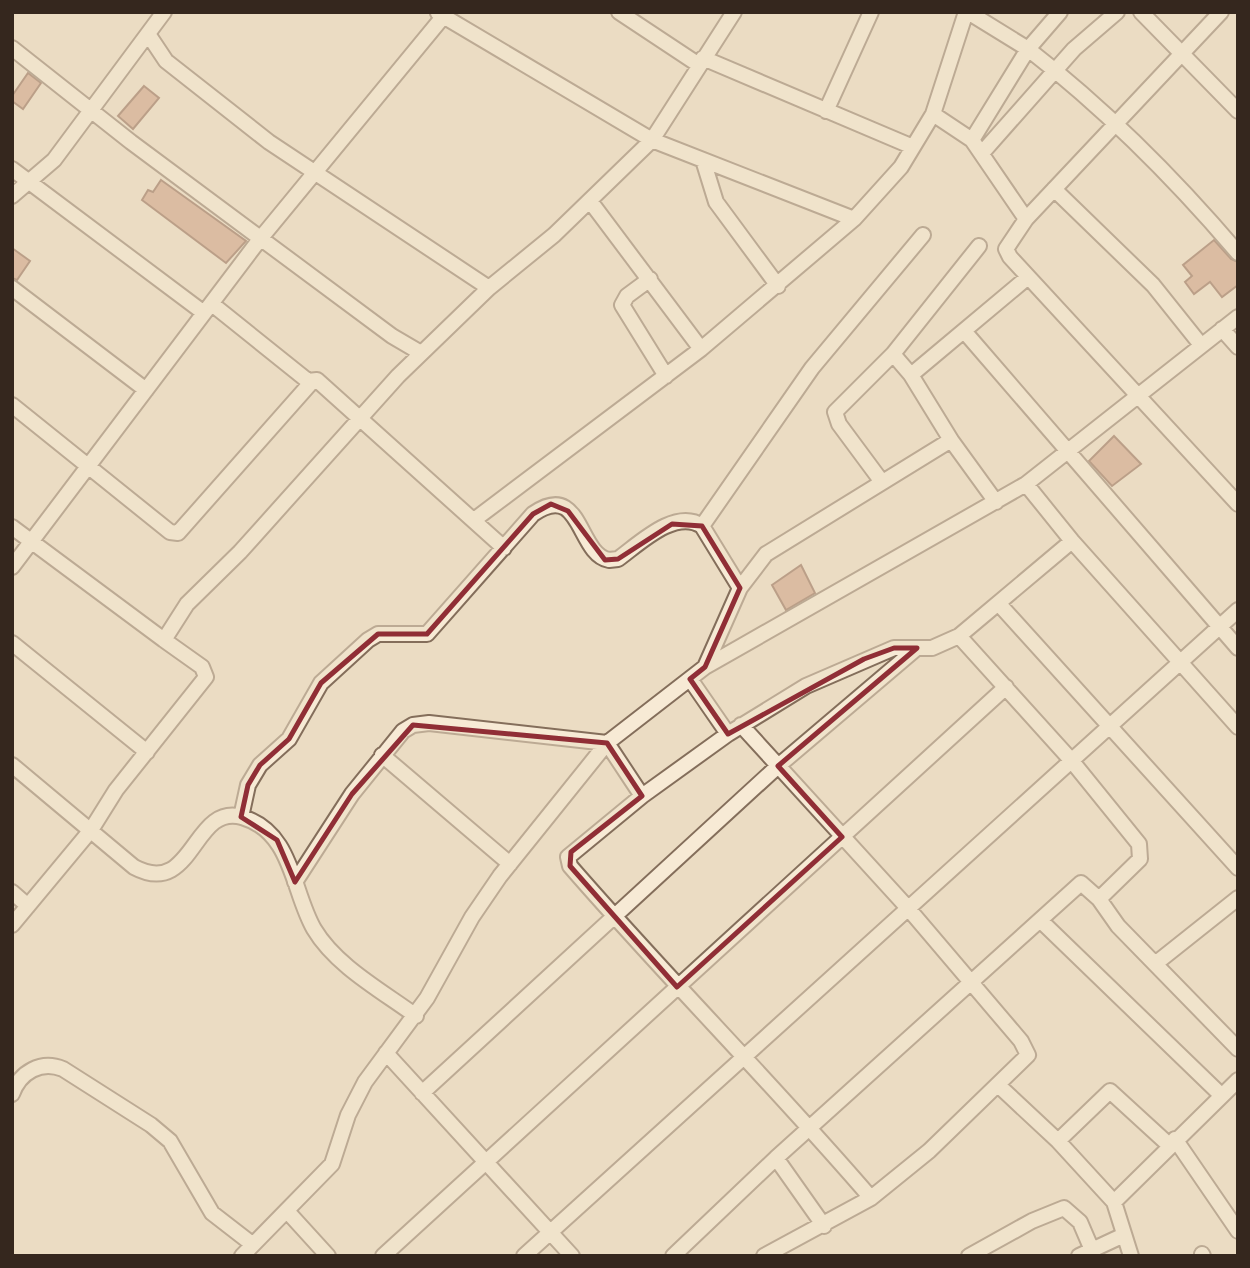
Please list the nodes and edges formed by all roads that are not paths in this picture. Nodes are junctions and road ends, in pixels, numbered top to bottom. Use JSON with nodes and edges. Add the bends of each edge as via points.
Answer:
{"nodes":[{"id":1,"x":164,"y":12,"type":"edge"},
{"id":2,"x":619,"y":12,"type":"edge"},
{"id":3,"x":734,"y":12,"type":"edge"},
{"id":4,"x":872,"y":12,"type":"edge"},
{"id":5,"x":967,"y":12,"type":"edge"},
{"id":6,"x":1059,"y":12,"type":"edge"},
{"id":7,"x":1117,"y":12,"type":"edge"},
{"id":8,"x":1140,"y":12,"type":"edge"},
{"id":9,"x":1221,"y":12,"type":"edge"},
{"id":10,"x":442,"y":14,"type":"edge"},
{"id":11,"x":148,"y":34,"type":"junction"},
{"id":12,"x":1028,"y":49,"type":"junction"},
{"id":13,"x":14,"y":51,"type":"edge"},
{"id":14,"x":1183,"y":52,"type":"junction"},
{"id":15,"x":701,"y":62,"type":"junction"},
{"id":16,"x":1054,"y":70,"type":"junction"},
{"id":17,"x":90,"y":110,"type":"junction"},
{"id":18,"x":826,"y":111,"type":"junction"},
{"id":19,"x":1238,"y":111,"type":"edge"},
{"id":20,"x":933,"y":114,"type":"junction"},
{"id":21,"x":1114,"y":125,"type":"junction"},
{"id":22,"x":652,"y":140,"type":"junction"},
{"id":23,"x":972,"y":140,"type":"junction"},
{"id":24,"x":914,"y":147,"type":"junction"},
{"id":25,"x":982,"y":153,"type":"junction"},
{"id":26,"x":703,"y":160,"type":"junction"},
{"id":27,"x":12,"y":169,"type":"edge"},
{"id":28,"x":316,"y":173,"type":"junction"},
{"id":29,"x":28,"y":180,"type":"junction"},
{"id":30,"x":1054,"y":189,"type":"junction"},
{"id":31,"x":12,"y":196,"type":"edge"},
{"id":32,"x":590,"y":201,"type":"junction"},
{"id":33,"x":854,"y":219,"type":"junction"},
{"id":34,"x":1026,"y":219,"type":"junction"},
{"id":35,"x":923,"y":234,"type":"dead end"},
{"id":36,"x":260,"y":239,"type":"junction"},
{"id":37,"x":979,"y":246,"type":"dead end"},
{"id":38,"x":1238,"y":253,"type":"edge"},
{"id":39,"x":1028,"y":277,"type":"junction"},
{"id":40,"x":650,"y":279,"type":"junction"},
{"id":41,"x":778,"y":286,"type":"junction"},
{"id":42,"x":12,"y":288,"type":"edge"},
{"id":43,"x":489,"y":288,"type":"junction"},
{"id":44,"x":208,"y":308,"type":"junction"},
{"id":45,"x":1238,"y":317,"type":"edge"},
{"id":46,"x":1222,"y":329,"type":"junction"},
{"id":47,"x":964,"y":331,"type":"junction"},
{"id":48,"x":1202,"y":345,"type":"junction"},
{"id":49,"x":1238,"y":347,"type":"edge"},
{"id":50,"x":701,"y":349,"type":"junction"},
{"id":51,"x":421,"y":354,"type":"junction"},
{"id":52,"x":893,"y":354,"type":"junction"},
{"id":53,"x":911,"y":375,"type":"junction"},
{"id":54,"x":666,"y":376,"type":"junction"},
{"id":55,"x":308,"y":381,"type":"junction"},
{"id":56,"x":146,"y":390,"type":"junction"},
{"id":57,"x":1138,"y":397,"type":"junction"},
{"id":58,"x":12,"y":405,"type":"edge"},
{"id":59,"x":358,"y":417,"type":"junction"},
{"id":60,"x":951,"y":440,"type":"junction"},
{"id":61,"x":1067,"y":451,"type":"junction"},
{"id":62,"x":90,"y":465,"type":"junction"},
{"id":63,"x":882,"y":482,"type":"junction"},
{"id":64,"x":1026,"y":484,"type":"junction"},
{"id":65,"x":996,"y":502,"type":"junction"},
{"id":66,"x":1238,"y":503,"type":"edge"},
{"id":67,"x":474,"y":520,"type":"junction"},
{"id":68,"x":702,"y":526,"type":"junction"},
{"id":69,"x":12,"y":527,"type":"edge"},
{"id":70,"x":1072,"y":541,"type":"junction"},
{"id":71,"x":32,"y":542,"type":"junction"},
{"id":72,"x":504,"y":548,"type":"junction"},
{"id":73,"x":12,"y":567,"type":"edge"},
{"id":74,"x":740,"y":588,"type":"junction"},
{"id":75,"x":999,"y":604,"type":"junction"},
{"id":76,"x":1238,"y":610,"type":"edge"},
{"id":77,"x":1219,"y":627,"type":"junction"},
{"id":78,"x":959,"y":636,"type":"junction"},
{"id":79,"x":164,"y":640,"type":"junction"},
{"id":80,"x":12,"y":643,"type":"edge"},
{"id":81,"x":918,"y":648,"type":"junction"},
{"id":82,"x":1238,"y":648,"type":"edge"},
{"id":83,"x":1179,"y":662,"type":"junction"},
{"id":84,"x":705,"y":667,"type":"junction"},
{"id":85,"x":690,"y":679,"type":"junction"},
{"id":86,"x":1006,"y":687,"type":"junction"},
{"id":87,"x":741,"y":725,"type":"junction"},
{"id":88,"x":1110,"y":725,"type":"junction"},
{"id":89,"x":1238,"y":727,"type":"edge"},
{"id":90,"x":728,"y":734,"type":"junction"},
{"id":91,"x":607,"y":743,"type":"junction"},
{"id":92,"x":147,"y":752,"type":"junction"},
{"id":93,"x":383,"y":755,"type":"junction"},
{"id":94,"x":1071,"y":760,"type":"junction"},
{"id":95,"x":12,"y":765,"type":"edge"},
{"id":96,"x":778,"y":766,"type":"junction"},
{"id":97,"x":642,"y":796,"type":"junction"},
{"id":98,"x":241,"y":817,"type":"junction"},
{"id":99,"x":91,"y":830,"type":"junction"},
{"id":100,"x":842,"y":837,"type":"junction"},
{"id":101,"x":510,"y":864,"type":"junction"},
{"id":102,"x":1238,"y":868,"type":"edge"},
{"id":103,"x":295,"y":882,"type":"junction"},
{"id":104,"x":12,"y":892,"type":"edge"},
{"id":105,"x":1238,"y":898,"type":"edge"},
{"id":106,"x":1099,"y":899,"type":"junction"},
{"id":107,"x":28,"y":906,"type":"junction"},
{"id":108,"x":906,"y":907,"type":"junction"},
{"id":109,"x":615,"y":918,"type":"junction"},
{"id":110,"x":1040,"y":920,"type":"junction"},
{"id":111,"x":12,"y":925,"type":"edge"},
{"id":112,"x":1155,"y":964,"type":"junction"},
{"id":113,"x":970,"y":982,"type":"junction"},
{"id":114,"x":677,"y":987,"type":"junction"},
{"id":115,"x":416,"y":1016,"type":"junction"},
{"id":116,"x":1238,"y":1049,"type":"edge"},
{"id":117,"x":386,"y":1053,"type":"junction"},
{"id":118,"x":741,"y":1057,"type":"junction"},
{"id":119,"x":1238,"y":1080,"type":"edge"},
{"id":120,"x":998,"y":1085,"type":"junction"},
{"id":121,"x":422,"y":1093,"type":"junction"},
{"id":122,"x":12,"y":1094,"type":"edge"},
{"id":123,"x":1220,"y":1094,"type":"junction"},
{"id":124,"x":810,"y":1127,"type":"junction"},
{"id":125,"x":1058,"y":1140,"type":"junction"},
{"id":126,"x":1172,"y":1142,"type":"junction"},
{"id":127,"x":776,"y":1158,"type":"junction"},
{"id":128,"x":487,"y":1163,"type":"junction"},
{"id":129,"x":871,"y":1198,"type":"junction"},
{"id":130,"x":1114,"y":1202,"type":"junction"},
{"id":131,"x":287,"y":1211,"type":"junction"},
{"id":132,"x":824,"y":1226,"type":"junction"},
{"id":133,"x":550,"y":1231,"type":"junction"},
{"id":134,"x":1238,"y":1231,"type":"edge"},
{"id":135,"x":1125,"y":1235,"type":"junction"},
{"id":136,"x":252,"y":1244,"type":"junction"},
{"id":137,"x":1085,"y":1253,"type":"edge"},
{"id":138,"x":242,"y":1256,"type":"edge"},
{"id":139,"x":328,"y":1256,"type":"edge"},
{"id":140,"x":383,"y":1256,"type":"edge"},
{"id":141,"x":524,"y":1256,"type":"edge"},
{"id":142,"x":572,"y":1256,"type":"edge"},
{"id":143,"x":674,"y":1256,"type":"edge"},
{"id":144,"x":764,"y":1256,"type":"edge"},
{"id":145,"x":968,"y":1256,"type":"edge"},
{"id":146,"x":1131,"y":1256,"type":"edge"}],
"edges":[{"from":1,"to":11,"type":"street"},
{"from":2,"to":15,"type":"street"},
{"from":3,"to":15,"type":"street"},
{"from":4,"to":18,"type":"street"},
{"from":5,"to":12,"type":"street"},
{"from":5,"to":20,"type":"street"},
{"from":6,"to":12,"type":"street"},
{"from":7,"to":16,"type":"street"},
{"from":8,"to":14,"type":"street"},
{"from":9,"to":14,"type":"street"},
{"from":10,"to":22,"type":"street"},
{"from":10,"to":28,"type":"street"},
{"from":11,"to":17,"type":"street"},
{"from":11,"to":28,"type":"street","via":[[166,61]]},
{"from":12,"to":16,"type":"street"},
{"from":12,"to":23,"type":"street"},
{"from":13,"to":17,"type":"street"},
{"from":14,"to":19,"type":"street"},
{"from":14,"to":21,"type":"street"},
{"from":15,"to":18,"type":"street"},
{"from":15,"to":22,"type":"street"},
{"from":16,"to":21,"type":"street"},
{"from":16,"to":25,"type":"street"},
{"from":17,"to":29,"type":"street","via":[[54,160]]},
{"from":17,"to":36,"type":"street"},
{"from":18,"to":24,"type":"street"},
{"from":20,"to":23,"type":"street"},
{"from":20,"to":24,"type":"street"},
{"from":21,"to":30,"type":"street"},
{"from":21,"to":38,"type":"street","via":[[1202,210]]},
{"from":22,"to":26,"type":"street"},
{"from":22,"to":32,"type":"street"},
{"from":23,"to":25,"type":"street"},
{"from":24,"to":33,"type":"street"},
{"from":25,"to":34,"type":"street"},
{"from":26,"to":33,"type":"street"},
{"from":26,"to":41,"type":"street","via":[[716,202]]},
{"from":27,"to":29,"type":"street"},
{"from":28,"to":36,"type":"street"},
{"from":28,"to":43,"type":"street"},
{"from":29,"to":31,"type":"street"},
{"from":29,"to":44,"type":"street"},
{"from":30,"to":34,"type":"street"},
{"from":30,"to":48,"type":"street","via":[[1153,285]]},
{"from":32,"to":40,"type":"street"},
{"from":32,"to":43,"type":"street"},
{"from":33,"to":41,"type":"street"},
{"from":34,"to":39,"type":"street","via":[[1006,249]]},
{"from":35,"to":68,"type":"street","via":[[812,368]]},
{"from":36,"to":44,"type":"street"},
{"from":36,"to":51,"type":"street"},
{"from":37,"to":52,"type":"street"},
{"from":39,"to":47,"type":"street"},
{"from":39,"to":57,"type":"street"},
{"from":40,"to":50,"type":"street"},
{"from":40,"to":54,"type":"street","via":[[622,305]]},
{"from":41,"to":50,"type":"street"},
{"from":42,"to":56,"type":"street"},
{"from":43,"to":51,"type":"street"},
{"from":44,"to":55,"type":"street"},
{"from":44,"to":56,"type":"street"},
{"from":45,"to":46,"type":"street"},
{"from":46,"to":48,"type":"street"},
{"from":46,"to":49,"type":"street"},
{"from":47,"to":53,"type":"street"},
{"from":47,"to":61,"type":"street"},
{"from":48,"to":57,"type":"street"},
{"from":50,"to":54,"type":"street"},
{"from":51,"to":59,"type":"street"},
{"from":52,"to":53,"type":"street"},
{"from":52,"to":63,"type":"street","via":[[835,412]]},
{"from":53,"to":60,"type":"street"},
{"from":54,"to":67,"type":"street"},
{"from":55,"to":59,"type":"street","via":[[317,380]]},
{"from":55,"to":62,"type":"street","via":[[306,391],[175,534]]},
{"from":56,"to":62,"type":"street"},
{"from":57,"to":61,"type":"street"},
{"from":57,"to":66,"type":"street"},
{"from":58,"to":62,"type":"street"},
{"from":59,"to":67,"type":"street"},
{"from":59,"to":79,"type":"street","via":[[248,543],[187,604]]},
{"from":60,"to":63,"type":"street"},
{"from":60,"to":65,"type":"street"},
{"from":61,"to":64,"type":"street"},
{"from":61,"to":77,"type":"street"},
{"from":62,"to":71,"type":"street"},
{"from":63,"to":74,"type":"street","via":[[766,554]]},
{"from":64,"to":65,"type":"street"},
{"from":64,"to":70,"type":"street"},
{"from":65,"to":84,"type":"street"},
{"from":67,"to":72,"type":"street"},
{"from":68,"to":72,"type":"street","via":[[685,521],[672,524],[618,559],[609,560],[594,548],[568,511],[551,504],[533,514]]},
{"from":68,"to":74,"type":"street"},
{"from":69,"to":71,"type":"street"},
{"from":70,"to":75,"type":"street"},
{"from":70,"to":83,"type":"street"},
{"from":71,"to":73,"type":"street"},
{"from":71,"to":79,"type":"street"},
{"from":72,"to":98,"type":"street","via":[[427,634],[379,634],[321,683],[289,739],[260,765],[248,785]]},
{"from":74,"to":84,"type":"street"},
{"from":75,"to":78,"type":"street"},
{"from":75,"to":88,"type":"street"},
{"from":76,"to":77,"type":"street"},
{"from":77,"to":82,"type":"street"},
{"from":77,"to":83,"type":"street"},
{"from":78,"to":81,"type":"street","via":[[939,646]]},
{"from":78,"to":86,"type":"street"},
{"from":79,"to":92,"type":"street","via":[[206,674]]},
{"from":80,"to":92,"type":"street"},
{"from":81,"to":87,"type":"street","via":[[894,648],[864,659],[806,686]]},
{"from":81,"to":96,"type":"street"},
{"from":83,"to":88,"type":"street"},
{"from":83,"to":89,"type":"street"},
{"from":84,"to":85,"type":"street"},
{"from":85,"to":90,"type":"street"},
{"from":85,"to":91,"type":"street"},
{"from":86,"to":94,"type":"street"},
{"from":86,"to":100,"type":"street"},
{"from":87,"to":90,"type":"street"},
{"from":87,"to":96,"type":"street"},
{"from":88,"to":94,"type":"street"},
{"from":88,"to":102,"type":"street"},
{"from":90,"to":97,"type":"street"},
{"from":91,"to":93,"type":"street","via":[[429,723],[403,731]]},
{"from":91,"to":97,"type":"street"},
{"from":91,"to":101,"type":"street"},
{"from":92,"to":99,"type":"street"},
{"from":93,"to":101,"type":"street"},
{"from":93,"to":103,"type":"street"},
{"from":94,"to":106,"type":"street","via":[[1142,849],[1140,859]]},
{"from":94,"to":108,"type":"street"},
{"from":95,"to":99,"type":"street"},
{"from":96,"to":100,"type":"street"},
{"from":96,"to":109,"type":"street"},
{"from":97,"to":109,"type":"street","via":[[568,858]]},
{"from":98,"to":99,"type":"street","via":[[218,821],[178,865],[159,876],[134,867]]},
{"from":98,"to":103,"type":"street","via":[[277,840]]},
{"from":99,"to":107,"type":"street"},
{"from":100,"to":108,"type":"street"},
{"from":100,"to":114,"type":"street"},
{"from":101,"to":115,"type":"street","via":[[472,918]]},
{"from":103,"to":115,"type":"street","via":[[315,930],[330,950]]},
{"from":104,"to":107,"type":"street"},
{"from":105,"to":112,"type":"street"},
{"from":106,"to":110,"type":"street","via":[[1081,883]]},
{"from":106,"to":112,"type":"street"},
{"from":107,"to":111,"type":"street"},
{"from":108,"to":113,"type":"street"},
{"from":108,"to":118,"type":"street"},
{"from":109,"to":114,"type":"street"},
{"from":109,"to":121,"type":"street"},
{"from":110,"to":113,"type":"street"},
{"from":110,"to":123,"type":"street"},
{"from":112,"to":116,"type":"street"},
{"from":113,"to":120,"type":"street","via":[[1027,1049],[1026,1059]]},
{"from":113,"to":124,"type":"street"},
{"from":114,"to":118,"type":"street"},
{"from":114,"to":128,"type":"street"},
{"from":115,"to":117,"type":"street"},
{"from":117,"to":121,"type":"street"},
{"from":117,"to":131,"type":"street","via":[[348,1115],[332,1164]]},
{"from":118,"to":124,"type":"street"},
{"from":118,"to":133,"type":"street"},
{"from":119,"to":123,"type":"street"},
{"from":120,"to":125,"type":"street"},
{"from":120,"to":129,"type":"street"},
{"from":121,"to":128,"type":"street"},
{"from":122,"to":136,"type":"street","via":[[22,1077],[35,1068],[63,1069],[170,1141],[212,1213]]},
{"from":123,"to":126,"type":"street"},
{"from":124,"to":127,"type":"street"},
{"from":124,"to":129,"type":"street"},
{"from":125,"to":126,"type":"street","via":[[1110,1091]]},
{"from":125,"to":130,"type":"street"},
{"from":126,"to":130,"type":"street"},
{"from":126,"to":134,"type":"street"},
{"from":127,"to":132,"type":"street"},
{"from":127,"to":143,"type":"street"},
{"from":128,"to":133,"type":"street"},
{"from":128,"to":140,"type":"street"},
{"from":129,"to":132,"type":"street"},
{"from":130,"to":135,"type":"street"},
{"from":131,"to":136,"type":"street"},
{"from":131,"to":139,"type":"street"},
{"from":132,"to":144,"type":"street"},
{"from":133,"to":141,"type":"street"},
{"from":133,"to":142,"type":"street"},
{"from":135,"to":137,"type":"street"},
{"from":135,"to":146,"type":"street"},
{"from":136,"to":138,"type":"street"},
{"from":137,"to":145,"type":"street","via":[[1080,1222],[1064,1208]]}]}
